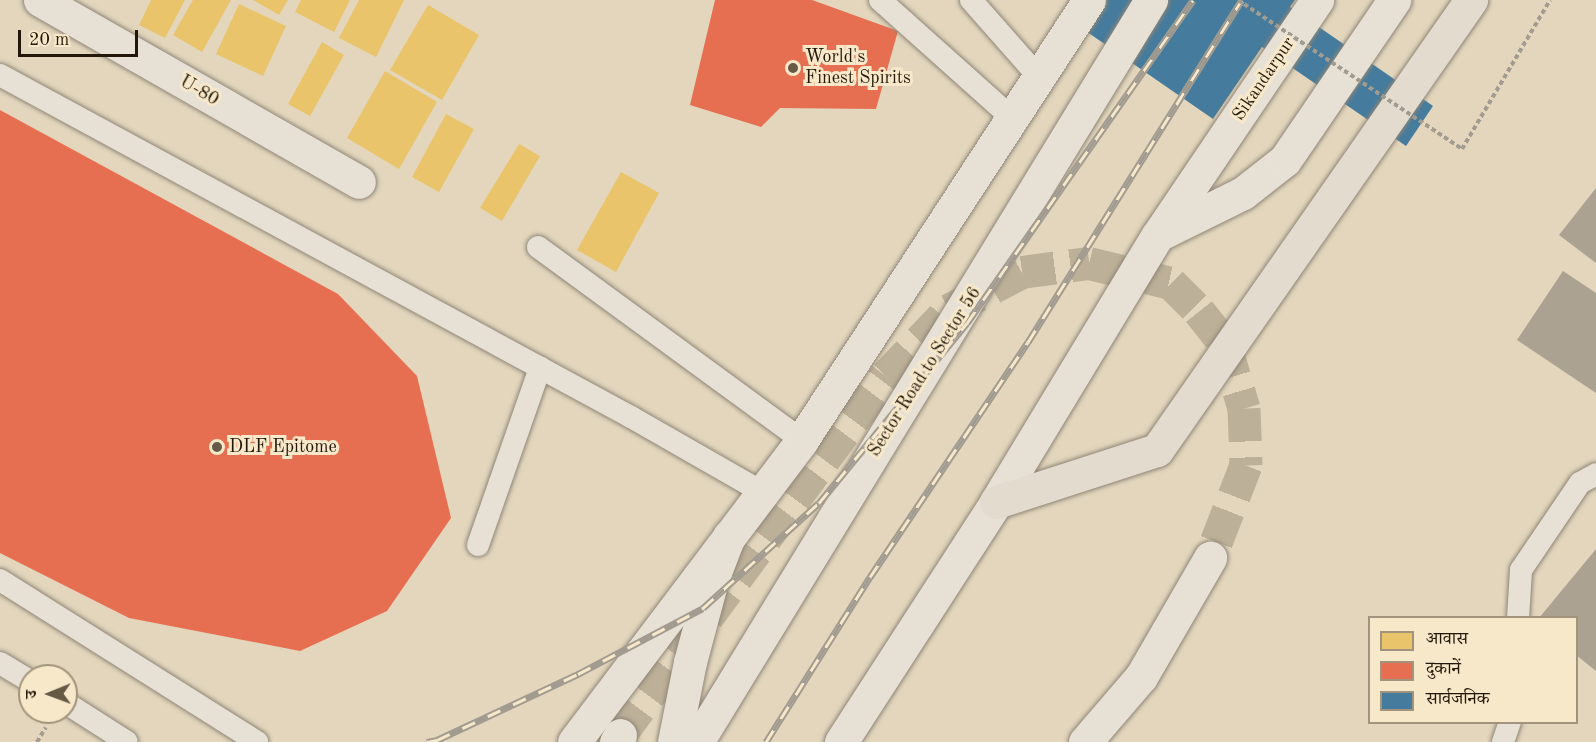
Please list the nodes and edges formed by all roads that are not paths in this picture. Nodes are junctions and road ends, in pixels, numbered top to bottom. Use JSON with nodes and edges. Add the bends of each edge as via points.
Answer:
{"nodes":[{"id":1,"x":40,"y":0,"type":"edge"},
{"id":2,"x":880,"y":0,"type":"edge"},
{"id":3,"x":971,"y":0,"type":"edge"},
{"id":4,"x":1089,"y":0,"type":"edge"},
{"id":5,"x":1151,"y":0,"type":"edge"},
{"id":6,"x":1317,"y":0,"type":"edge"},
{"id":7,"x":1394,"y":0,"type":"edge"},
{"id":8,"x":1471,"y":0,"type":"edge"},
{"id":9,"x":0,"y":75,"type":"edge"},
{"id":10,"x":1038,"y":76,"type":"junction"},
{"id":11,"x":1012,"y":118,"type":"junction"},
{"id":12,"x":358,"y":182,"type":"dead end"},
{"id":13,"x":1158,"y":235,"type":"junction"},
{"id":14,"x":538,"y":247,"type":"dead end"},
{"id":15,"x":540,"y":368,"type":"junction"},
{"id":16,"x":802,"y":440,"type":"junction"},
{"id":17,"x":1596,"y":474,"type":"edge"},
{"id":18,"x":762,"y":492,"type":"junction"},
{"id":19,"x":996,"y":502,"type":"junction"},
{"id":20,"x":729,"y":536,"type":"junction"},
{"id":21,"x":478,"y":545,"type":"dead end"},
{"id":22,"x":1210,"y":558,"type":"tunnel mouth"},
{"id":23,"x":0,"y":580,"type":"edge"},
{"id":24,"x":1518,"y":616,"type":"edge"},
{"id":25,"x":0,"y":663,"type":"edge"},
{"id":26,"x":18,"y":674,"type":"edge"},
{"id":27,"x":78,"y":711,"type":"edge"},
{"id":28,"x":1510,"y":724,"type":"edge"},
{"id":29,"x":127,"y":742,"type":"edge"},
{"id":30,"x":256,"y":742,"type":"edge"},
{"id":31,"x":574,"y":742,"type":"edge"},
{"id":32,"x":674,"y":742,"type":"edge"},
{"id":33,"x":697,"y":742,"type":"edge"},
{"id":34,"x":841,"y":742,"type":"edge"},
{"id":35,"x":1084,"y":742,"type":"edge"},
{"id":36,"x":1503,"y":742,"type":"edge"}],
"edges":[{"from":1,"to":12,"type":"main road","name":"U-80"},
{"from":2,"to":11,"type":"lane"},
{"from":3,"to":10,"type":"lane"},
{"from":4,"to":10,"type":"main road"},
{"from":5,"to":33,"type":"main road","name":"Sector Road to Sector 56"},
{"from":6,"to":13,"type":"main road","name":"Sikandarpur"},
{"from":7,"to":13,"type":"main road","via":[[1285,160],[1243,193]]},
{"from":8,"to":19,"type":"main road","via":[[1157,450]]},
{"from":9,"to":15,"type":"lane"},
{"from":10,"to":11,"type":"main road"},
{"from":11,"to":16,"type":"main road"},
{"from":13,"to":19,"type":"main road","name":"Sikandarpur"},
{"from":14,"to":16,"type":"lane"},
{"from":15,"to":18,"type":"lane"},
{"from":15,"to":21,"type":"lane"},
{"from":16,"to":18,"type":"main road"},
{"from":17,"to":24,"type":"lane","via":[[1580,483],[1521,570]]},
{"from":18,"to":20,"type":"main road"},
{"from":19,"to":34,"type":"main road"},
{"from":20,"to":31,"type":"main road"},
{"from":20,"to":32,"type":"main road","via":[[712,580],[690,662]]},
{"from":22,"to":35,"type":"main road","via":[[1141,678]]},
{"from":23,"to":30,"type":"lane"},
{"from":25,"to":26,"type":"lane"},
{"from":27,"to":29,"type":"lane"},
{"from":28,"to":36,"type":"lane"}]}
